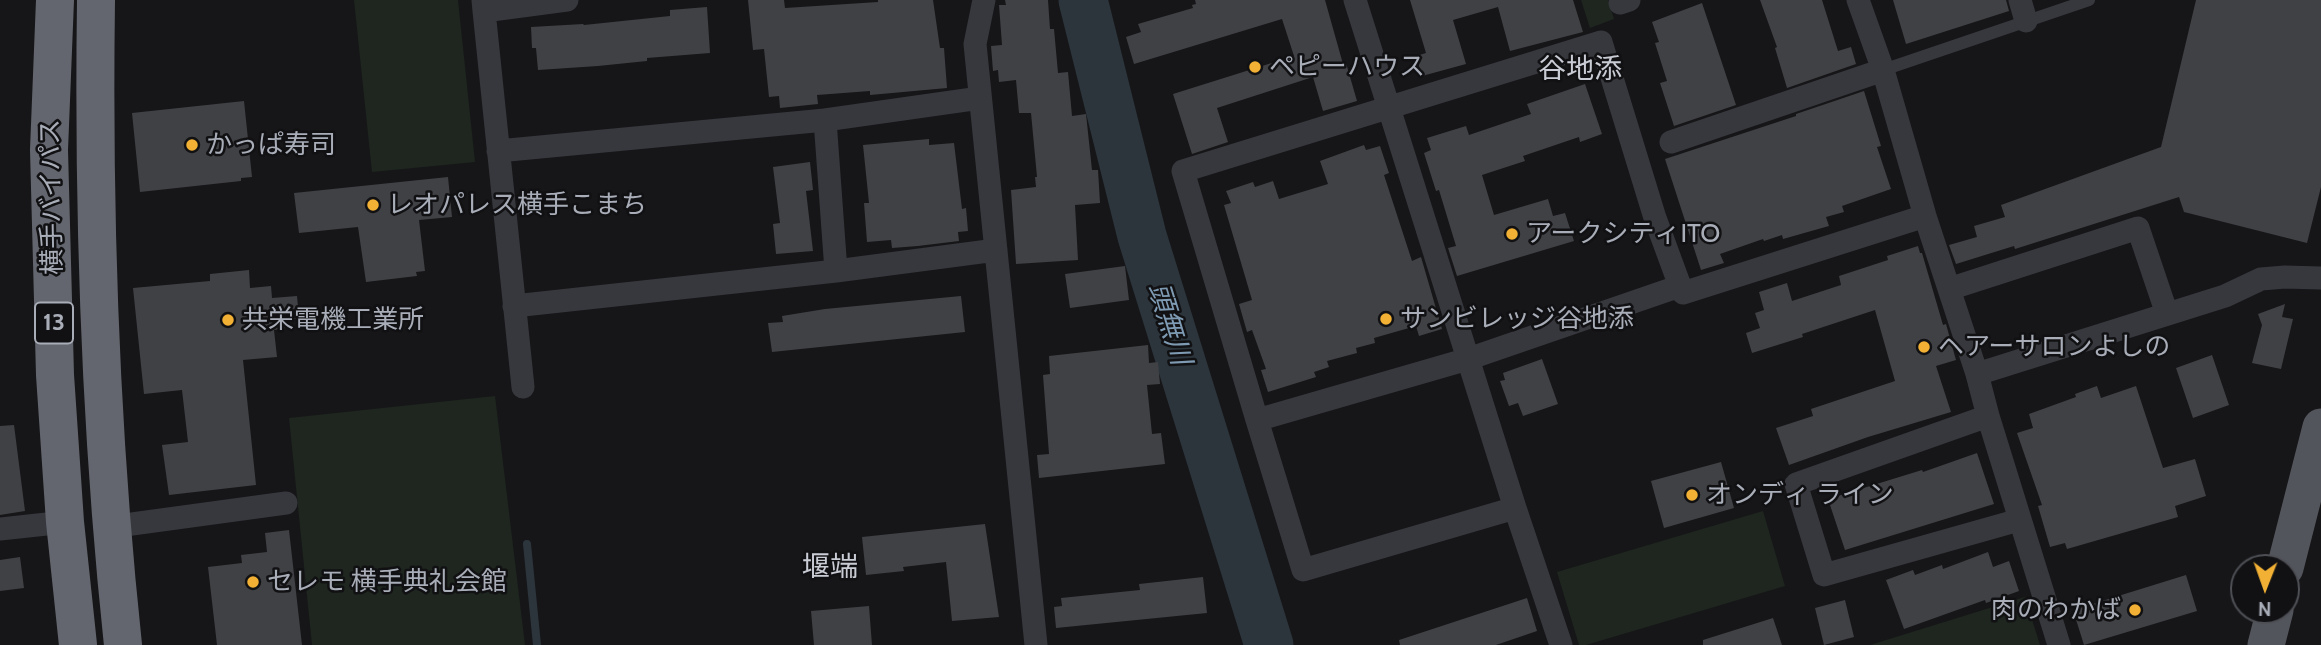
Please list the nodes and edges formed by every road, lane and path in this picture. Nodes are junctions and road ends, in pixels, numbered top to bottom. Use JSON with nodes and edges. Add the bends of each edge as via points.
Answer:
{"nodes":[{"id":1,"x":55,"y":0,"type":"edge"},
{"id":2,"x":96,"y":0,"type":"edge"},
{"id":3,"x":568,"y":0,"type":"edge"},
{"id":4,"x":984,"y":0,"type":"edge"},
{"id":5,"x":1355,"y":0,"type":"edge"},
{"id":6,"x":1858,"y":0,"type":"edge"},
{"id":7,"x":2090,"y":0,"type":"edge"},
{"id":8,"x":483,"y":5,"type":"edge"},
{"id":9,"x":2023,"y":10,"type":"edge"},
{"id":10,"x":1883,"y":70,"type":"junction"},
{"id":11,"x":980,"y":98,"type":"junction"},
{"id":12,"x":1390,"y":107,"type":"junction"},
{"id":13,"x":825,"y":120,"type":"junction"},
{"id":14,"x":1671,"y":142,"type":"dead end"},
{"id":15,"x":498,"y":151,"type":"junction"},
{"id":16,"x":1925,"y":216,"type":"junction"},
{"id":17,"x":996,"y":250,"type":"junction"},
{"id":18,"x":836,"y":271,"type":"junction"},
{"id":19,"x":2321,"y":278,"type":"edge"},
{"id":20,"x":1680,"y":286,"type":"junction"},
{"id":21,"x":1949,"y":289,"type":"junction"},
{"id":22,"x":514,"y":306,"type":"junction"},
{"id":23,"x":2167,"y":314,"type":"junction"},
{"id":24,"x":1468,"y":359,"type":"junction"},
{"id":25,"x":1977,"y":374,"type":"junction"},
{"id":26,"x":523,"y":387,"type":"dead end"},
{"id":27,"x":1987,"y":416,"type":"junction"},
{"id":28,"x":1257,"y":420,"type":"junction"},
{"id":29,"x":2321,"y":427,"type":"edge"},
{"id":30,"x":286,"y":503,"type":"dead end"},
{"id":31,"x":1515,"y":508,"type":"junction"},
{"id":32,"x":2019,"y":520,"type":"junction"},
{"id":33,"x":65,"y":522,"type":"junction"},
{"id":34,"x":110,"y":527,"type":"junction"},
{"id":35,"x":0,"y":529,"type":"edge"},
{"id":36,"x":2289,"y":554,"type":"edge"},
{"id":37,"x":2271,"y":624,"type":"edge"},
{"id":38,"x":78,"y":645,"type":"edge"},
{"id":39,"x":123,"y":645,"type":"edge"},
{"id":40,"x":1036,"y":645,"type":"edge"},
{"id":41,"x":1561,"y":645,"type":"edge"},
{"id":42,"x":2059,"y":645,"type":"edge"},
{"id":43,"x":2266,"y":645,"type":"edge"}],
"edges":[{"from":1,"to":33,"type":"highway","name":"横手バイパス","number":"13","via":[[49,150],[55,375]]},
{"from":2,"to":34,"type":"highway","name":"横手バイパス","number":"13","via":[[94,160]]},
{"from":3,"to":8,"type":"street"},
{"from":4,"to":11,"type":"street","via":[[975,44]]},
{"from":5,"to":12,"type":"street"},
{"from":6,"to":10,"type":"street"},
{"from":7,"to":9,"type":"lane"},
{"from":8,"to":15,"type":"street"},
{"from":9,"to":10,"type":"lane"},
{"from":10,"to":14,"type":"street"},
{"from":10,"to":16,"type":"street"},
{"from":11,"to":13,"type":"street"},
{"from":11,"to":17,"type":"street"},
{"from":12,"to":20,"type":"street","via":[[1601,42]]},
{"from":12,"to":24,"type":"street"},
{"from":12,"to":28,"type":"street","via":[[1183,172]]},
{"from":13,"to":15,"type":"street"},
{"from":13,"to":18,"type":"street"},
{"from":15,"to":22,"type":"street"},
{"from":16,"to":20,"type":"street","via":[[1683,293]]},
{"from":16,"to":21,"type":"street"},
{"from":17,"to":18,"type":"street"},
{"from":17,"to":40,"type":"street"},
{"from":18,"to":22,"type":"street"},
{"from":19,"to":23,"type":"street","via":[[2261,279]]},
{"from":20,"to":24,"type":"street"},
{"from":21,"to":23,"type":"street","via":[[2138,228]]},
{"from":21,"to":25,"type":"street"},
{"from":22,"to":26,"type":"street"},
{"from":23,"to":25,"type":"street"},
{"from":24,"to":28,"type":"street"},
{"from":24,"to":31,"type":"street"},
{"from":25,"to":27,"type":"street"},
{"from":27,"to":32,"type":"street"},
{"from":27,"to":32,"type":"street","via":[[1796,484],[1824,575]]},
{"from":28,"to":31,"type":"street","via":[[1303,570]]},
{"from":29,"to":36,"type":"main road"},
{"from":30,"to":34,"type":"street"},
{"from":31,"to":41,"type":"street"},
{"from":32,"to":42,"type":"street"},
{"from":33,"to":35,"type":"street"},
{"from":33,"to":38,"type":"highway","name":"横手バイパス","number":"13"},
{"from":34,"to":39,"type":"highway","name":"横手バイパス","number":"13"},
{"from":37,"to":43,"type":"main road"}]}
